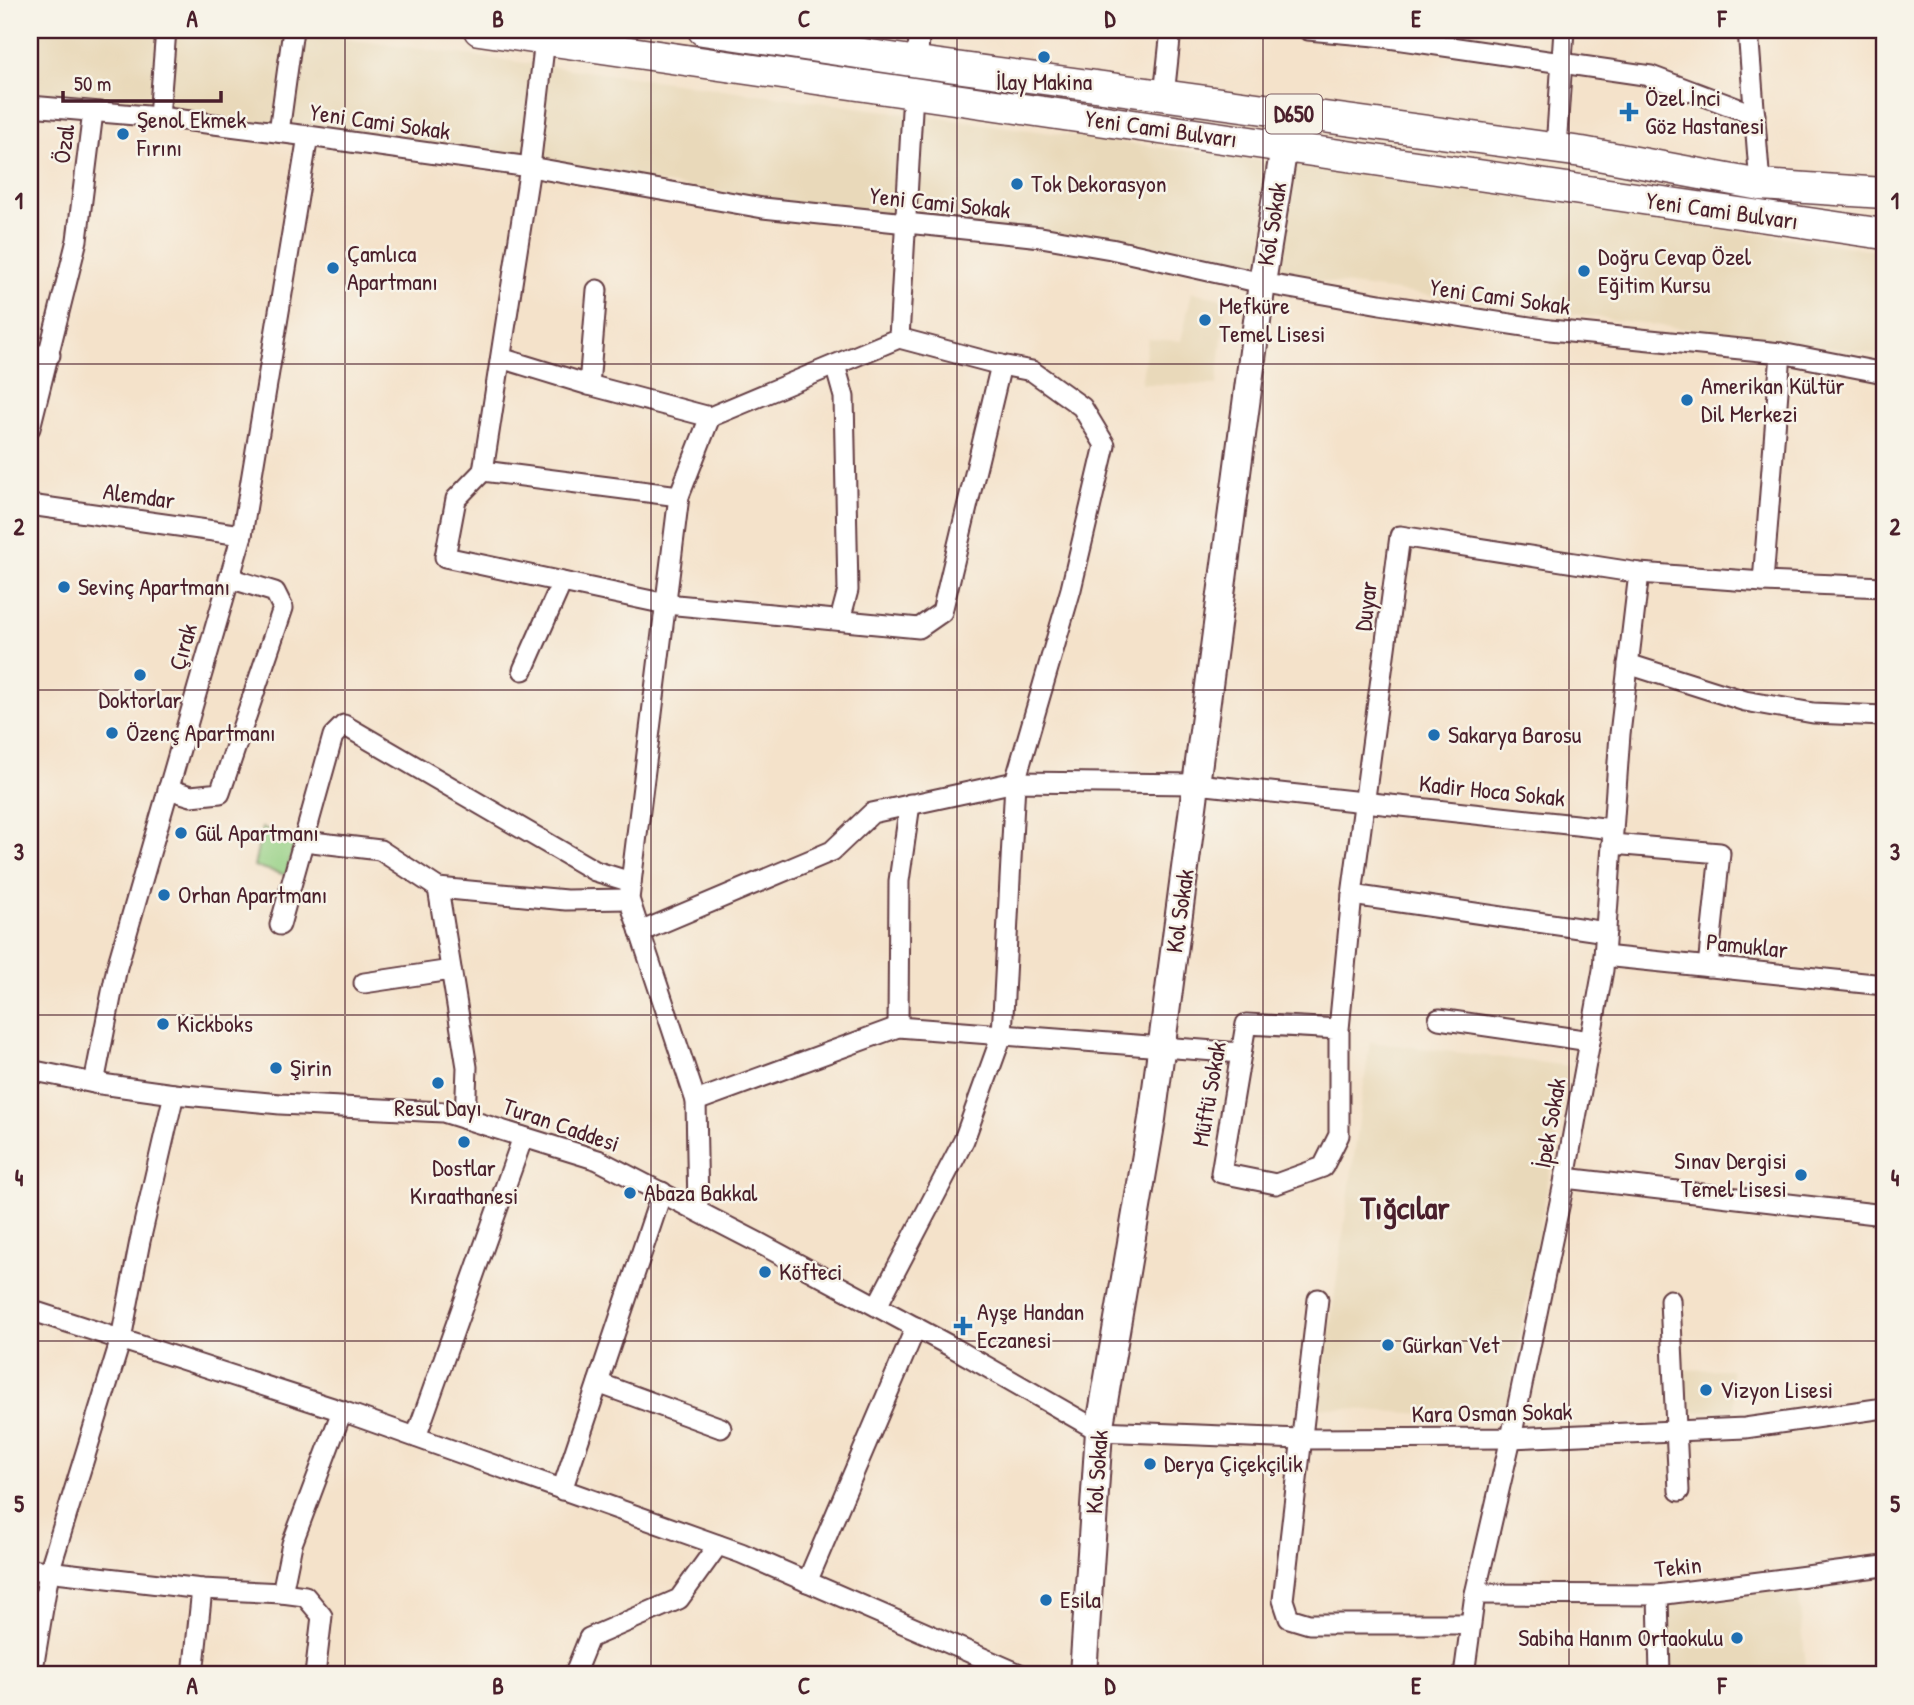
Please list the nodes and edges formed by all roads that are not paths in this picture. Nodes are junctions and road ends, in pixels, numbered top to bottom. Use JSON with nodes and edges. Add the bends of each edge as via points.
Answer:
{"nodes":[{"id":1,"x":166,"y":30,"type":"edge"},
{"id":2,"x":293,"y":30,"type":"edge"},
{"id":3,"x":479,"y":30,"type":"edge"},
{"id":4,"x":710,"y":30,"type":"edge"},
{"id":5,"x":919,"y":30,"type":"edge"},
{"id":6,"x":1171,"y":30,"type":"edge"},
{"id":7,"x":1308,"y":30,"type":"edge"},
{"id":8,"x":1564,"y":30,"type":"edge"},
{"id":9,"x":1748,"y":30,"type":"edge"},
{"id":10,"x":1349,"y":32,"type":"edge"},
{"id":11,"x":545,"y":39,"type":"junction"},
{"id":12,"x":918,"y":62,"type":"junction"},
{"id":13,"x":1562,"y":63,"type":"junction"},
{"id":14,"x":913,"y":93,"type":"junction"},
{"id":15,"x":1164,"y":96,"type":"junction"},
{"id":16,"x":30,"y":106,"type":"edge"},
{"id":17,"x":93,"y":112,"type":"junction"},
{"id":18,"x":1755,"y":115,"type":"junction"},
{"id":19,"x":159,"y":117,"type":"junction"},
{"id":20,"x":279,"y":132,"type":"junction"},
{"id":21,"x":308,"y":136,"type":"junction"},
{"id":22,"x":1284,"y":147,"type":"junction"},
{"id":23,"x":1556,"y":148,"type":"junction"},
{"id":24,"x":530,"y":167,"type":"junction"},
{"id":25,"x":1760,"y":185,"type":"junction"},
{"id":26,"x":1884,"y":194,"type":"edge"},
{"id":27,"x":906,"y":225,"type":"junction"},
{"id":28,"x":1884,"y":234,"type":"edge"},
{"id":29,"x":1262,"y":283,"type":"junction"},
{"id":30,"x":597,"y":290,"type":"dead end"},
{"id":31,"x":900,"y":338,"type":"junction"},
{"id":32,"x":1781,"y":353,"type":"junction"},
{"id":33,"x":40,"y":355,"type":"edge"},
{"id":34,"x":501,"y":358,"type":"junction"},
{"id":35,"x":835,"y":365,"type":"junction"},
{"id":36,"x":1000,"y":365,"type":"junction"},
{"id":37,"x":1884,"y":373,"type":"edge"},
{"id":38,"x":589,"y":385,"type":"junction"},
{"id":39,"x":710,"y":416,"type":"junction"},
{"id":40,"x":30,"y":428,"type":"edge"},
{"id":41,"x":483,"y":471,"type":"junction"},
{"id":42,"x":679,"y":496,"type":"junction"},
{"id":43,"x":30,"y":505,"type":"edge"},
{"id":44,"x":242,"y":535,"type":"junction"},
{"id":45,"x":1639,"y":573,"type":"junction"},
{"id":46,"x":229,"y":578,"type":"junction"},
{"id":47,"x":562,"y":582,"type":"junction"},
{"id":48,"x":1763,"y":582,"type":"junction"},
{"id":49,"x":1884,"y":587,"type":"edge"},
{"id":50,"x":666,"y":604,"type":"junction"},
{"id":51,"x":840,"y":620,"type":"junction"},
{"id":52,"x":1628,"y":664,"type":"junction"},
{"id":53,"x":523,"y":670,"type":"dead end"},
{"id":54,"x":1884,"y":716,"type":"edge"},
{"id":55,"x":1015,"y":782,"type":"junction"},
{"id":56,"x":1197,"y":784,"type":"junction"},
{"id":57,"x":167,"y":789,"type":"junction"},
{"id":58,"x":1365,"y":802,"type":"junction"},
{"id":59,"x":910,"y":804,"type":"junction"},
{"id":60,"x":1613,"y":836,"type":"junction"},
{"id":61,"x":304,"y":841,"type":"junction"},
{"id":62,"x":438,"y":888,"type":"junction"},
{"id":63,"x":630,"y":890,"type":"junction"},
{"id":64,"x":1352,"y":895,"type":"junction"},
{"id":65,"x":280,"y":925,"type":"dead end"},
{"id":66,"x":640,"y":932,"type":"junction"},
{"id":67,"x":1605,"y":932,"type":"junction"},
{"id":68,"x":1604,"y":956,"type":"junction"},
{"id":69,"x":1708,"y":967,"type":"junction"},
{"id":70,"x":451,"y":970,"type":"junction"},
{"id":71,"x":364,"y":983,"type":"dead end"},
{"id":72,"x":1884,"y":985,"type":"edge"},
{"id":73,"x":1439,"y":1019,"type":"dead end"},
{"id":74,"x":898,"y":1027,"type":"junction"},
{"id":75,"x":1339,"y":1029,"type":"junction"},
{"id":76,"x":1002,"y":1035,"type":"junction"},
{"id":77,"x":1590,"y":1041,"type":"junction"},
{"id":78,"x":1162,"y":1047,"type":"junction"},
{"id":79,"x":1241,"y":1053,"type":"junction"},
{"id":80,"x":30,"y":1070,"type":"edge"},
{"id":81,"x":94,"y":1083,"type":"junction"},
{"id":82,"x":174,"y":1094,"type":"junction"},
{"id":83,"x":696,"y":1101,"type":"junction"},
{"id":84,"x":465,"y":1119,"type":"junction"},
{"id":85,"x":523,"y":1136,"type":"junction"},
{"id":86,"x":1221,"y":1173,"type":"joint"},
{"id":87,"x":1565,"y":1178,"type":"junction"},
{"id":88,"x":662,"y":1192,"type":"junction"},
{"id":89,"x":698,"y":1211,"type":"junction"},
{"id":90,"x":1884,"y":1215,"type":"edge"},
{"id":91,"x":1318,"y":1299,"type":"dead end"},
{"id":92,"x":1670,"y":1300,"type":"dead end"},
{"id":93,"x":877,"y":1306,"type":"junction"},
{"id":94,"x":30,"y":1310,"type":"edge"},
{"id":95,"x":916,"y":1327,"type":"junction"},
{"id":96,"x":121,"y":1339,"type":"junction"},
{"id":97,"x":598,"y":1383,"type":"junction"},
{"id":98,"x":1884,"y":1408,"type":"edge"},
{"id":99,"x":342,"y":1411,"type":"junction"},
{"id":100,"x":722,"y":1429,"type":"dead end"},
{"id":101,"x":1099,"y":1432,"type":"junction"},
{"id":102,"x":1674,"y":1432,"type":"junction"},
{"id":103,"x":416,"y":1437,"type":"junction"},
{"id":104,"x":1511,"y":1438,"type":"junction"},
{"id":105,"x":1301,"y":1439,"type":"junction"},
{"id":106,"x":562,"y":1490,"type":"junction"},
{"id":107,"x":1679,"y":1491,"type":"dead end"},
{"id":108,"x":718,"y":1545,"type":"junction"},
{"id":109,"x":1884,"y":1566,"type":"edge"},
{"id":110,"x":39,"y":1570,"type":"edge"},
{"id":111,"x":807,"y":1581,"type":"junction"},
{"id":112,"x":202,"y":1590,"type":"junction"},
{"id":113,"x":282,"y":1592,"type":"junction"},
{"id":114,"x":1475,"y":1594,"type":"junction"},
{"id":115,"x":1658,"y":1595,"type":"junction"},
{"id":116,"x":1469,"y":1624,"type":"junction"},
{"id":117,"x":32,"y":1675,"type":"edge"},
{"id":118,"x":193,"y":1675,"type":"edge"},
{"id":119,"x":315,"y":1675,"type":"edge"},
{"id":120,"x":574,"y":1675,"type":"edge"},
{"id":121,"x":1022,"y":1675,"type":"edge"},
{"id":122,"x":1083,"y":1675,"type":"edge"},
{"id":123,"x":1464,"y":1675,"type":"edge"},
{"id":124,"x":1660,"y":1675,"type":"edge"}],
"edges":[{"from":1,"to":19,"type":"street"},
{"from":2,"to":20,"type":"street"},
{"from":3,"to":11,"type":"main road","name":"Yeni Cami Bulvarı"},
{"from":4,"to":12,"type":"main road","name":"Yeni Cami Bulvarı","number":"D650"},
{"from":5,"to":12,"type":"street"},
{"from":6,"to":15,"type":"street"},
{"from":7,"to":10,"type":"street"},
{"from":8,"to":13,"type":"street"},
{"from":9,"to":18,"type":"street"},
{"from":10,"to":13,"type":"street"},
{"from":11,"to":14,"type":"main road","name":"Yeni Cami Bulvarı"},
{"from":11,"to":24,"type":"street"},
{"from":12,"to":15,"type":"main road","name":"Yeni Cami Bulvarı","number":"D650"},
{"from":13,"to":18,"type":"street","via":[[1651,76]]},
{"from":13,"to":23,"type":"street"},
{"from":14,"to":22,"type":"main road","name":"Yeni Cami Bulvarı"},
{"from":14,"to":27,"type":"street"},
{"from":15,"to":23,"type":"main road","name":"Yeni Cami Bulvarı","number":"D650"},
{"from":16,"to":17,"type":"street","name":"Yeni Cami Sokak"},
{"from":17,"to":19,"type":"street","name":"Yeni Cami Sokak"},
{"from":17,"to":33,"type":"street","name":"Özal","via":[[77,240]]},
{"from":18,"to":25,"type":"street"},
{"from":19,"to":20,"type":"street","name":"Yeni Cami Sokak"},
{"from":20,"to":21,"type":"street","name":"Yeni Cami Sokak"},
{"from":21,"to":24,"type":"street","name":"Yeni Cami Sokak"},
{"from":21,"to":44,"type":"street","name":"Çırak"},
{"from":22,"to":28,"type":"main road","name":"Yeni Cami Bulvarı"},
{"from":22,"to":29,"type":"street","name":"Kol Sokak"},
{"from":23,"to":25,"type":"main road","name":"Yeni Cami Bulvarı","number":"D650"},
{"from":24,"to":27,"type":"street","name":"Yeni Cami Sokak","via":[[763,208]]},
{"from":24,"to":34,"type":"street"},
{"from":25,"to":26,"type":"main road","name":"Yeni Cami Bulvarı","number":"D650"},
{"from":27,"to":29,"type":"street","name":"Yeni Cami Sokak","via":[[1041,237]]},
{"from":27,"to":31,"type":"street"},
{"from":29,"to":32,"type":"street","name":"Yeni Cami Sokak","via":[[1550,330]]},
{"from":29,"to":56,"type":"street","name":"Kol Sokak"},
{"from":30,"to":38,"type":"street"},
{"from":31,"to":35,"type":"street"},
{"from":31,"to":36,"type":"street"},
{"from":32,"to":37,"type":"street","name":"Yeni Cami Sokak"},
{"from":32,"to":48,"type":"street"},
{"from":33,"to":40,"type":"street","name":"Özal"},
{"from":34,"to":38,"type":"street"},
{"from":34,"to":41,"type":"street"},
{"from":35,"to":39,"type":"street"},
{"from":35,"to":51,"type":"street","via":[[844,397],[848,590]]},
{"from":36,"to":51,"type":"street","via":[[942,612],[919,628]]},
{"from":36,"to":55,"type":"street","via":[[1032,371],[1082,407],[1105,446],[1071,589]]},
{"from":38,"to":39,"type":"street"},
{"from":39,"to":42,"type":"street"},
{"from":41,"to":42,"type":"street"},
{"from":41,"to":47,"type":"street","via":[[456,499],[445,557]]},
{"from":42,"to":50,"type":"street"},
{"from":43,"to":44,"type":"street","name":"Alemdar"},
{"from":44,"to":46,"type":"street","name":"Çırak"},
{"from":45,"to":48,"type":"street","name":"Duyar"},
{"from":45,"to":52,"type":"street","name":"İpek Sokak"},
{"from":45,"to":58,"type":"street","name":"Duyar","via":[[1400,536]]},
{"from":46,"to":57,"type":"street","name":"Çırak"},
{"from":46,"to":57,"type":"street","via":[[275,592],[283,608],[220,793],[191,796]]},
{"from":47,"to":50,"type":"street"},
{"from":47,"to":53,"type":"street"},
{"from":48,"to":49,"type":"street","name":"Duyar"},
{"from":50,"to":51,"type":"street"},
{"from":50,"to":63,"type":"street"},
{"from":52,"to":54,"type":"street","via":[[1745,701],[1813,713]]},
{"from":52,"to":60,"type":"street","name":"İpek Sokak"},
{"from":55,"to":56,"type":"street","name":"Kadir Hoca Sokak"},
{"from":55,"to":59,"type":"street","name":"Kadir Hoca Sokak"},
{"from":55,"to":76,"type":"street"},
{"from":56,"to":58,"type":"street","name":"Kadir Hoca Sokak"},
{"from":56,"to":78,"type":"street","name":"Kol Sokak"},
{"from":57,"to":81,"type":"street","name":"Çırak","via":[[117,967]]},
{"from":58,"to":60,"type":"street","name":"Kadir Hoca Sokak"},
{"from":58,"to":64,"type":"street","name":"Duyar"},
{"from":59,"to":66,"type":"street","name":"Kadir Hoca Sokak","via":[[872,813],[832,851]]},
{"from":59,"to":74,"type":"street","via":[[899,881]]},
{"from":60,"to":67,"type":"street","name":"İpek Sokak"},
{"from":60,"to":69,"type":"street","name":"Kadir Hoca Sokak","via":[[1720,853]]},
{"from":61,"to":62,"type":"street","via":[[380,850]]},
{"from":61,"to":63,"type":"street","via":[[333,736],[344,725]]},
{"from":61,"to":65,"type":"street"},
{"from":62,"to":63,"type":"street","via":[[566,900]]},
{"from":62,"to":70,"type":"street"},
{"from":63,"to":66,"type":"street"},
{"from":64,"to":67,"type":"street"},
{"from":64,"to":75,"type":"street","name":"Duyar"},
{"from":66,"to":83,"type":"street"},
{"from":67,"to":68,"type":"street","name":"İpek Sokak"},
{"from":68,"to":69,"type":"street","name":"Pamuklar"},
{"from":68,"to":77,"type":"street","name":"İpek Sokak"},
{"from":69,"to":72,"type":"street","name":"Pamuklar"},
{"from":70,"to":71,"type":"street"},
{"from":70,"to":84,"type":"street","via":[[467,1067]]},
{"from":73,"to":77,"type":"street"},
{"from":74,"to":76,"type":"street"},
{"from":74,"to":83,"type":"street"},
{"from":75,"to":79,"type":"street","name":"Müftü Sokak","via":[[1246,1024]]},
{"from":75,"to":86,"type":"street","name":"Duyar","via":[[1339,1135],[1323,1167],[1276,1184]]},
{"from":76,"to":78,"type":"street"},
{"from":76,"to":93,"type":"street","via":[[964,1140]]},
{"from":77,"to":87,"type":"street","name":"İpek Sokak"},
{"from":78,"to":79,"type":"street"},
{"from":78,"to":101,"type":"street","name":"Kol Sokak"},
{"from":79,"to":86,"type":"street","name":"Müftü Sokak"},
{"from":80,"to":81,"type":"street","name":"Turan Caddesi"},
{"from":81,"to":82,"type":"street","name":"Turan Caddesi"},
{"from":82,"to":84,"type":"street","name":"Turan Caddesi","via":[[443,1112]]},
{"from":82,"to":96,"type":"street"},
{"from":83,"to":89,"type":"street"},
{"from":84,"to":85,"type":"street","name":"Turan Caddesi"},
{"from":85,"to":88,"type":"street","name":"Turan Caddesi","via":[[598,1160]]},
{"from":85,"to":103,"type":"street"},
{"from":87,"to":90,"type":"street"},
{"from":87,"to":104,"type":"street","name":"İpek Sokak"},
{"from":88,"to":89,"type":"street","name":"Turan Caddesi"},
{"from":88,"to":97,"type":"street"},
{"from":89,"to":93,"type":"street","name":"Turan Caddesi"},
{"from":91,"to":105,"type":"street"},
{"from":92,"to":102,"type":"street"},
{"from":93,"to":95,"type":"street","name":"Turan Caddesi"},
{"from":94,"to":96,"type":"street"},
{"from":95,"to":101,"type":"street","name":"Turan Caddesi"},
{"from":95,"to":111,"type":"street"},
{"from":96,"to":99,"type":"street"},
{"from":96,"to":110,"type":"street"},
{"from":97,"to":100,"type":"street"},
{"from":97,"to":106,"type":"street"},
{"from":98,"to":102,"type":"street","name":"Kara Osman Sokak","via":[[1745,1428]]},
{"from":99,"to":103,"type":"street"},
{"from":99,"to":113,"type":"street","via":[[292,1544]]},
{"from":101,"to":105,"type":"street","name":"Kara Osman Sokak"},
{"from":101,"to":122,"type":"street","name":"Kol Sokak"},
{"from":102,"to":104,"type":"street","name":"Kara Osman Sokak"},
{"from":102,"to":107,"type":"street"},
{"from":103,"to":106,"type":"street"},
{"from":104,"to":105,"type":"street","name":"Kara Osman Sokak"},
{"from":104,"to":114,"type":"street","name":"İpek Sokak"},
{"from":105,"to":116,"type":"street","via":[[1283,1600],[1289,1618],[1309,1624]]},
{"from":106,"to":108,"type":"street"},
{"from":108,"to":111,"type":"street"},
{"from":108,"to":120,"type":"street","via":[[679,1599],[589,1639]]},
{"from":109,"to":115,"type":"street","name":"Tekin"},
{"from":110,"to":112,"type":"street"},
{"from":110,"to":117,"type":"street"},
{"from":111,"to":121,"type":"street"},
{"from":112,"to":113,"type":"street"},
{"from":112,"to":118,"type":"street"},
{"from":113,"to":119,"type":"street","via":[[305,1596],[322,1616]]},
{"from":114,"to":115,"type":"street","name":"Tekin"},
{"from":114,"to":116,"type":"street","name":"İpek Sokak"},
{"from":115,"to":124,"type":"street"},
{"from":116,"to":123,"type":"street","name":"İpek Sokak"}]}
